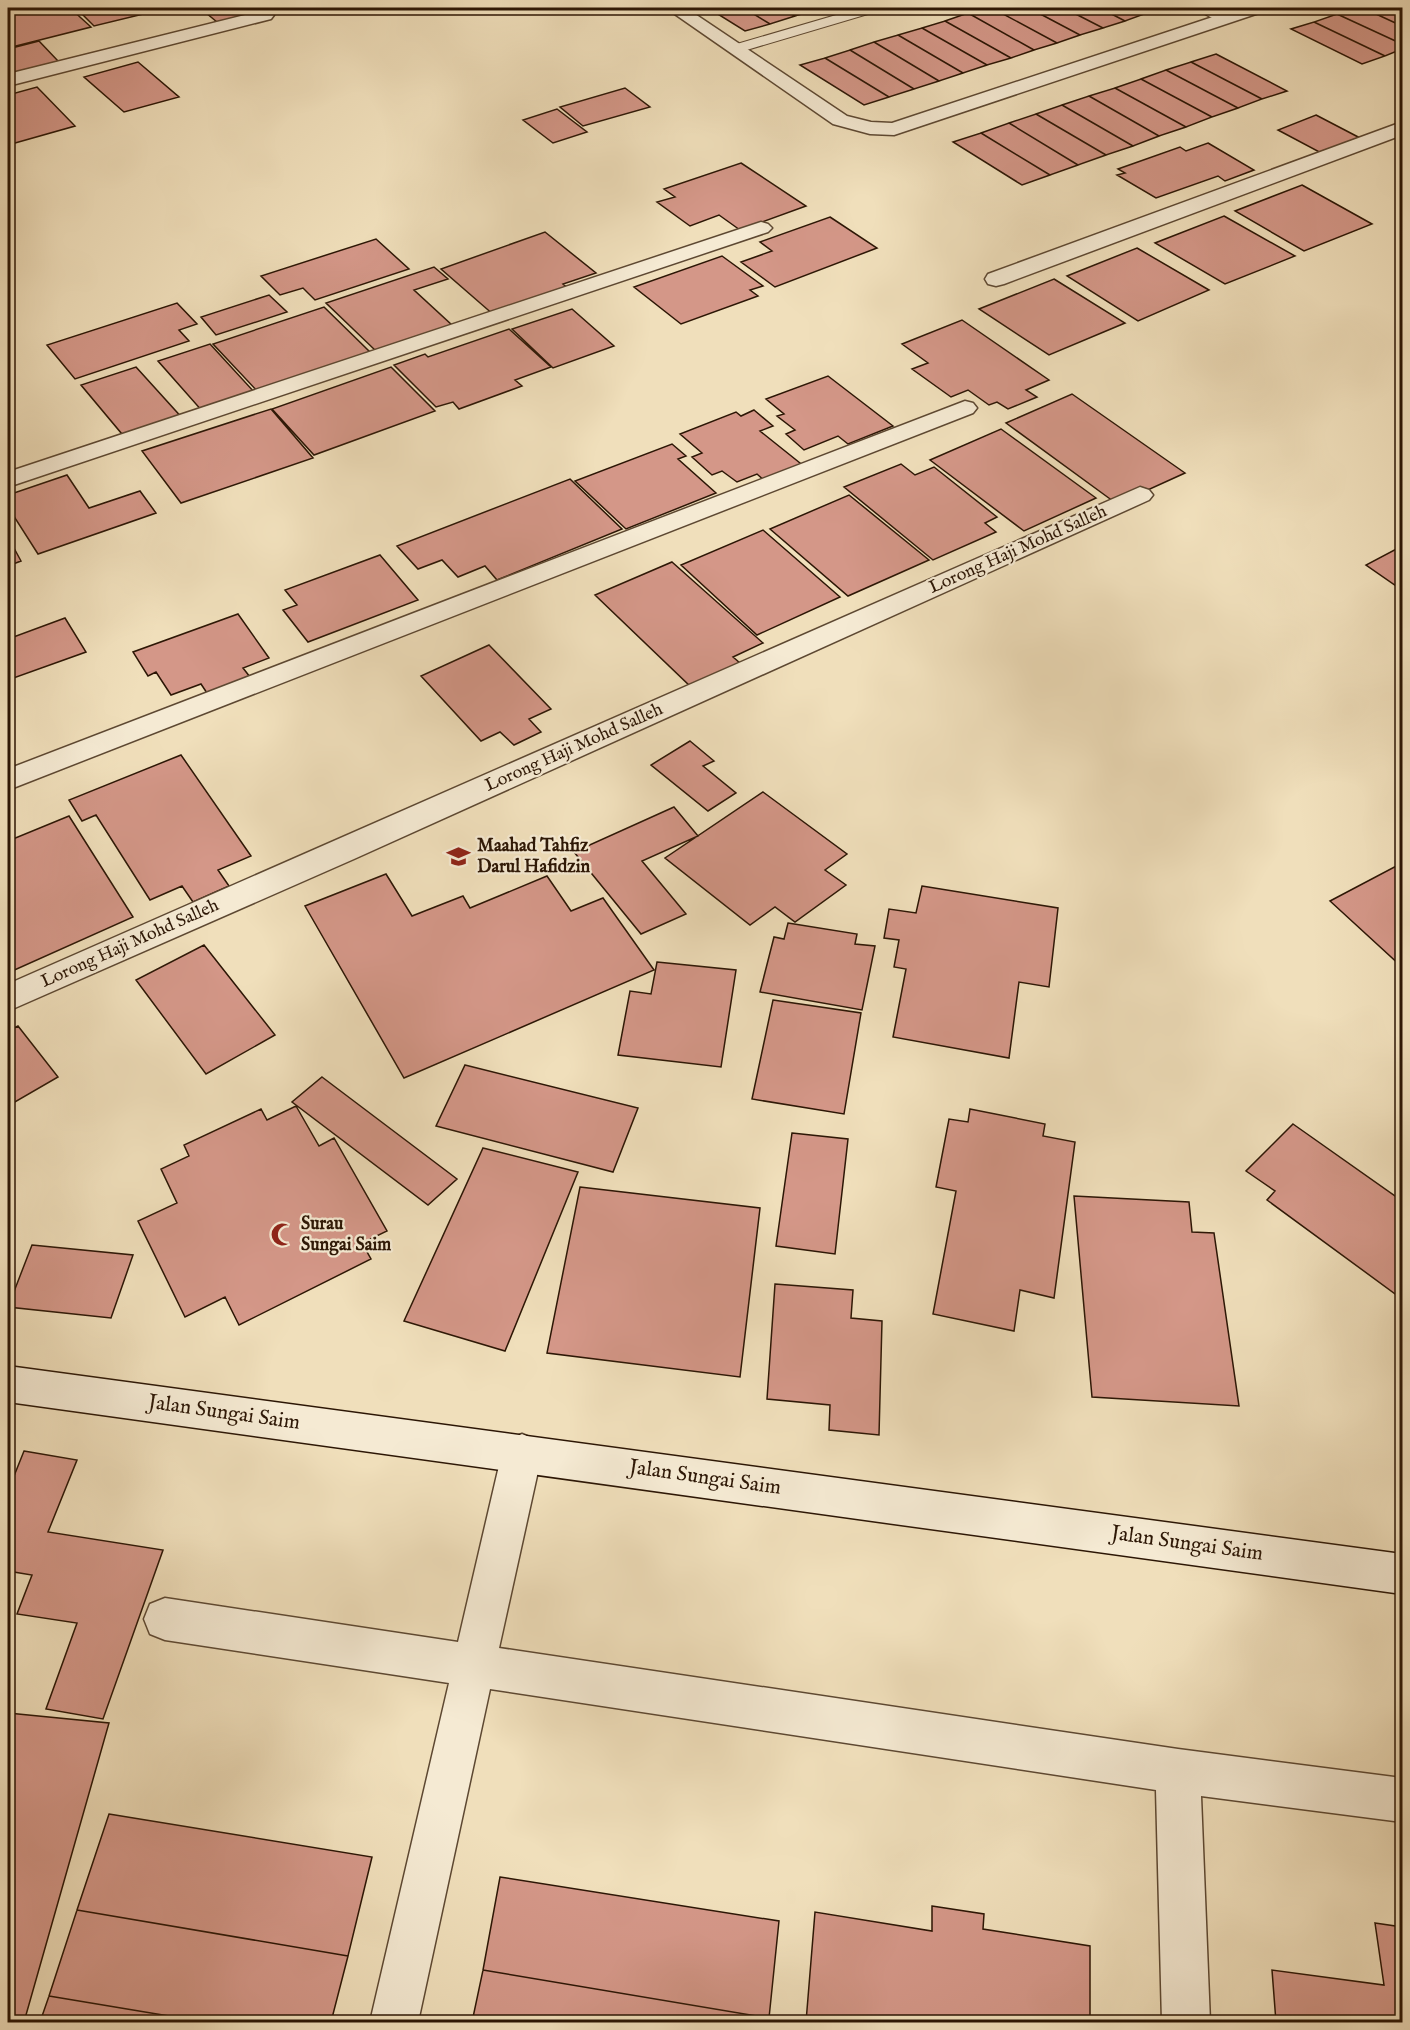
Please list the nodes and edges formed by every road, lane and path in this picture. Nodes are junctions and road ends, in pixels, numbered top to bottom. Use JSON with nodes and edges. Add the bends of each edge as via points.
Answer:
{"nodes":[{"id":1,"x":675,"y":8,"type":"edge"},
{"id":2,"x":873,"y":8,"type":"edge"},
{"id":3,"x":1200,"y":8,"type":"edge"},
{"id":4,"x":1256,"y":8,"type":"edge"},
{"id":5,"x":265,"y":15,"type":"dead end"},
{"id":6,"x":1222,"y":19,"type":"junction"},
{"id":7,"x":735,"y":49,"type":"junction"},
{"id":8,"x":8,"y":80,"type":"edge"},
{"id":9,"x":1402,"y":128,"type":"edge"},
{"id":10,"x":761,"y":228,"type":"dead end"},
{"id":11,"x":996,"y":279,"type":"dead end"},
{"id":12,"x":965,"y":408,"type":"dead end"},
{"id":13,"x":8,"y":480,"type":"edge"},
{"id":14,"x":1140,"y":495,"type":"dead end"},
{"id":15,"x":8,"y":780,"type":"edge"},
{"id":16,"x":8,"y":998,"type":"edge"},
{"id":17,"x":8,"y":1384,"type":"edge"},
{"id":18,"x":522,"y":1453,"type":"junction"},
{"id":19,"x":1402,"y":1574,"type":"edge"},
{"id":20,"x":165,"y":1619,"type":"dead end"},
{"id":21,"x":474,"y":1666,"type":"junction"},
{"id":22,"x":1178,"y":1771,"type":"junction"},
{"id":23,"x":1402,"y":1800,"type":"edge"},
{"id":24,"x":394,"y":2022,"type":"edge"},
{"id":25,"x":1186,"y":2022,"type":"edge"}],
"edges":[{"from":1,"to":7,"type":"street"},
{"from":2,"to":7,"type":"lane"},
{"from":3,"to":6,"type":"lane"},
{"from":4,"to":6,"type":"street"},
{"from":5,"to":8,"type":"street"},
{"from":6,"to":7,"type":"street","via":[[894,129],[840,120]]},
{"from":9,"to":11,"type":"street"},
{"from":10,"to":13,"type":"street"},
{"from":12,"to":15,"type":"street"},
{"from":14,"to":16,"type":"street","name":"Lorong Haji Mohd Salleh"},
{"from":17,"to":18,"type":"street","name":"Jalan Sungai Saim"},
{"from":18,"to":19,"type":"street","name":"Jalan Sungai Saim"},
{"from":18,"to":21,"type":"street"},
{"from":20,"to":21,"type":"street"},
{"from":21,"to":22,"type":"street"},
{"from":21,"to":24,"type":"street"},
{"from":22,"to":23,"type":"street"},
{"from":22,"to":25,"type":"street"}]}
